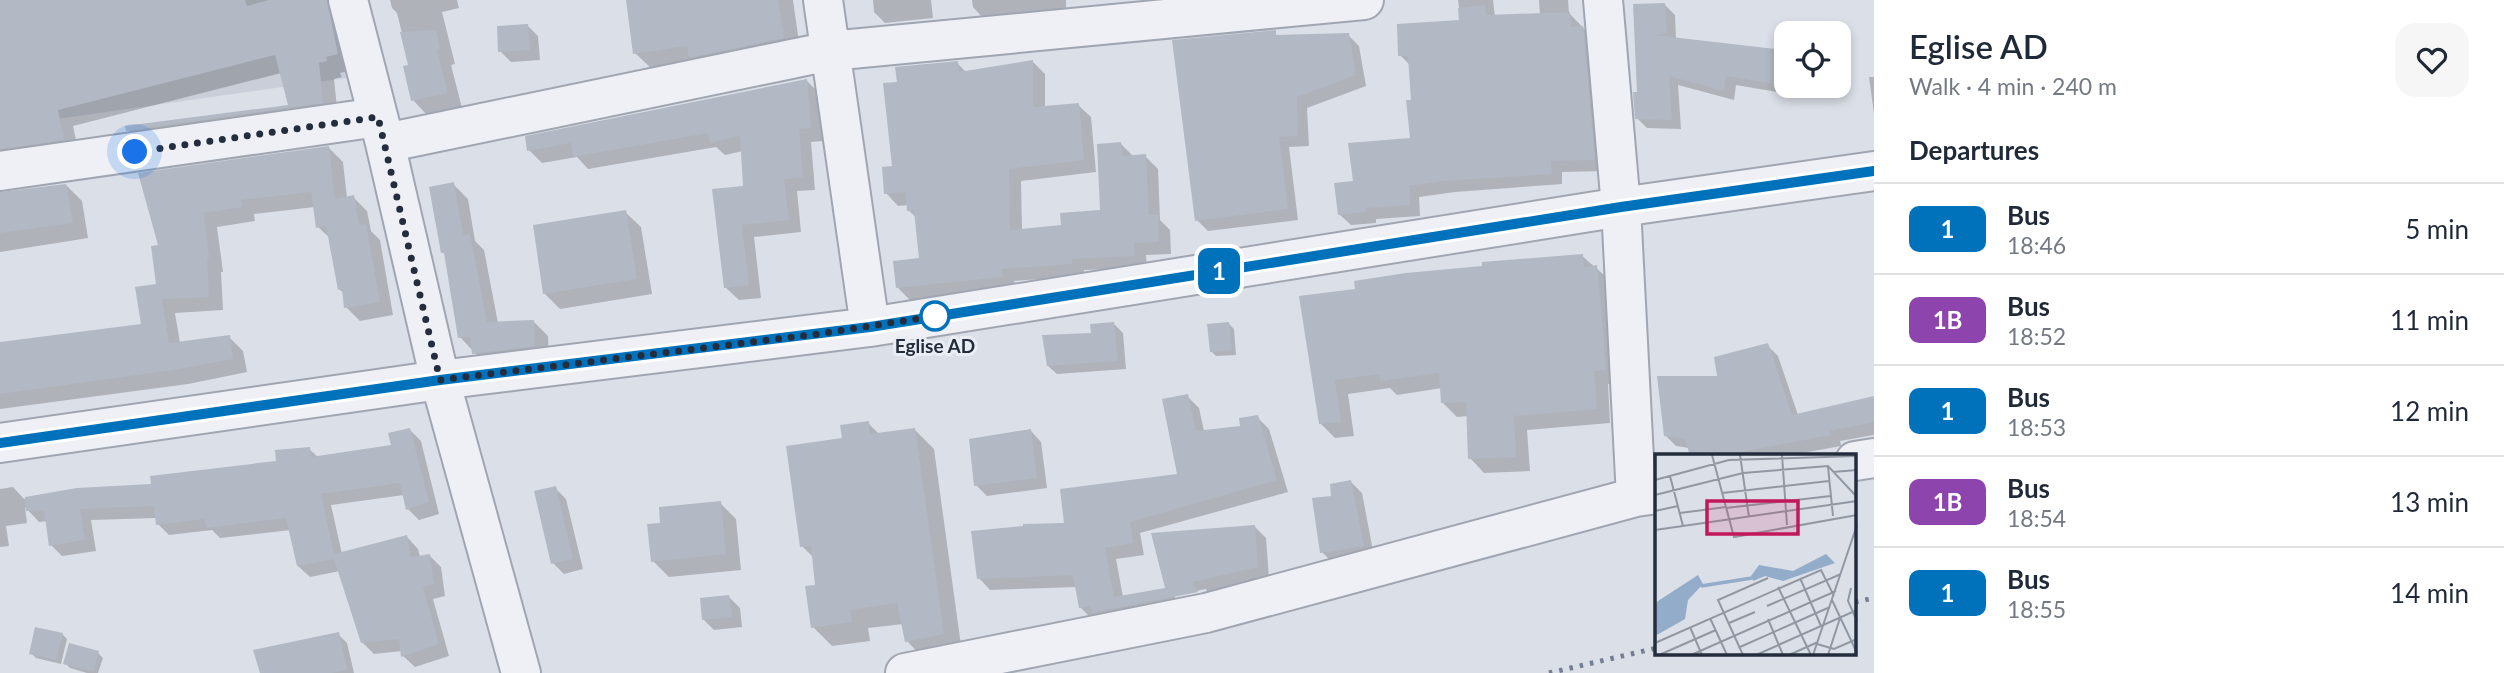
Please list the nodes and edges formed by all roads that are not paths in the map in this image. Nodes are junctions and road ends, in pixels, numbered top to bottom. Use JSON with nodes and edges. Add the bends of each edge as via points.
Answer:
{"nodes":[{"id":1,"x":348,"y":0,"type":"edge"},
{"id":2,"x":823,"y":0,"type":"edge"},
{"id":3,"x":1364,"y":0,"type":"edge"},
{"id":4,"x":1604,"y":0,"type":"edge"},
{"id":5,"x":830,"y":51,"type":"junction"},
{"id":6,"x":381,"y":130,"type":"junction"},
{"id":7,"x":0,"y":171,"type":"edge"},
{"id":8,"x":1874,"y":171,"type":"edge"},
{"id":9,"x":1621,"y":207,"type":"junction"},
{"id":10,"x":870,"y":327,"type":"junction"},
{"id":11,"x":440,"y":380,"type":"junction"},
{"id":12,"x":0,"y":443,"type":"edge"},
{"id":13,"x":1874,"y":458,"type":"edge"},
{"id":14,"x":1856,"y":461,"type":"edge"},
{"id":15,"x":1647,"y":496,"type":"edge"},
{"id":16,"x":521,"y":673,"type":"edge"},
{"id":17,"x":905,"y":673,"type":"edge"}],
"edges":[{"from":1,"to":6,"type":"street"},
{"from":2,"to":5,"type":"street"},
{"from":3,"to":5,"type":"street"},
{"from":4,"to":9,"type":"street"},
{"from":5,"to":6,"type":"street"},
{"from":5,"to":10,"type":"street"},
{"from":6,"to":7,"type":"street"},
{"from":6,"to":11,"type":"street"},
{"from":8,"to":9,"type":"street"},
{"from":9,"to":10,"type":"street"},
{"from":9,"to":15,"type":"street"},
{"from":10,"to":11,"type":"street"},
{"from":11,"to":12,"type":"street"},
{"from":11,"to":16,"type":"street"},
{"from":13,"to":14,"type":"street"},
{"from":15,"to":17,"type":"street","via":[[1206,613]]}]}
